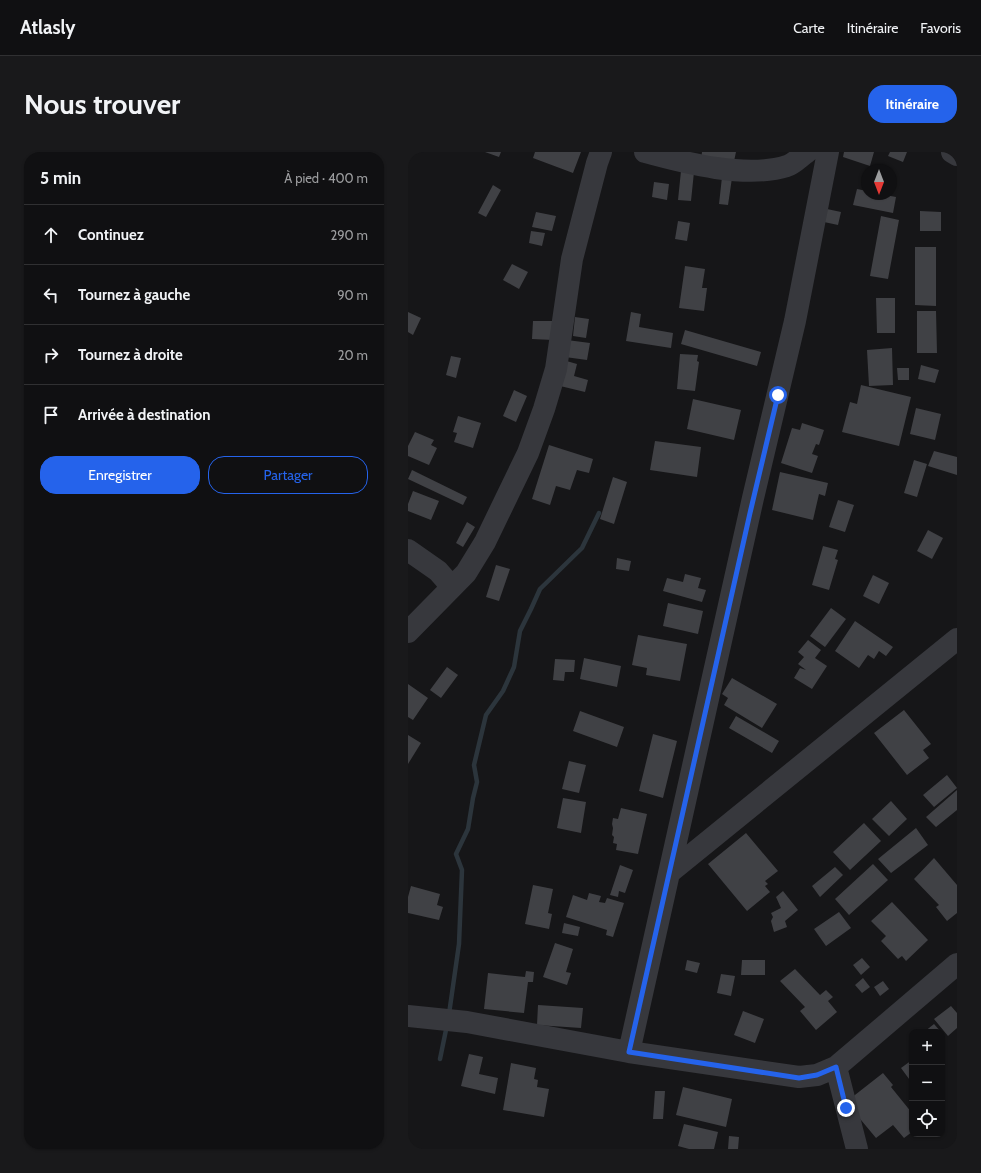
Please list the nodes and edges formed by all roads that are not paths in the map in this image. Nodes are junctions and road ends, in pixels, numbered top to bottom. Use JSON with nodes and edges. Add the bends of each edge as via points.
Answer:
{"nodes":[{"id":1,"x":601,"y":152,"type":"edge"},
{"id":2,"x":645,"y":152,"type":"edge"},
{"id":3,"x":807,"y":152,"type":"edge"},
{"id":4,"x":828,"y":152,"type":"edge"},
{"id":5,"x":952,"y":152,"type":"edge"},
{"id":6,"x":957,"y":155,"type":"edge"},
{"id":7,"x":408,"y":550,"type":"edge"},
{"id":8,"x":452,"y":587,"type":"junction"},
{"id":9,"x":408,"y":632,"type":"edge"},
{"id":10,"x":957,"y":639,"type":"edge"},
{"id":11,"x":669,"y":873,"type":"junction"},
{"id":12,"x":957,"y":964,"type":"edge"},
{"id":13,"x":408,"y":1016,"type":"edge"},
{"id":14,"x":629,"y":1052,"type":"junction"},
{"id":15,"x":836,"y":1067,"type":"junction"},
{"id":16,"x":857,"y":1149,"type":"edge"}],
"edges":[{"from":1,"to":8,"type":"street","via":[[572,259],[556,369],[544,409],[528,453],[485,542],[466,573]]},
{"from":2,"to":3,"type":"street","via":[[727,169],[768,170],[789,166]]},
{"from":4,"to":11,"type":"street","via":[[795,321]]},
{"from":5,"to":6,"type":"street"},
{"from":7,"to":8,"type":"street","via":[[438,571]]},
{"from":8,"to":9,"type":"street"},
{"from":10,"to":11,"type":"street"},
{"from":11,"to":14,"type":"street"},
{"from":12,"to":15,"type":"street"},
{"from":13,"to":14,"type":"street","via":[[467,1022]]},
{"from":14,"to":15,"type":"street","via":[[799,1078],[817,1075]]},
{"from":15,"to":16,"type":"street"}]}
